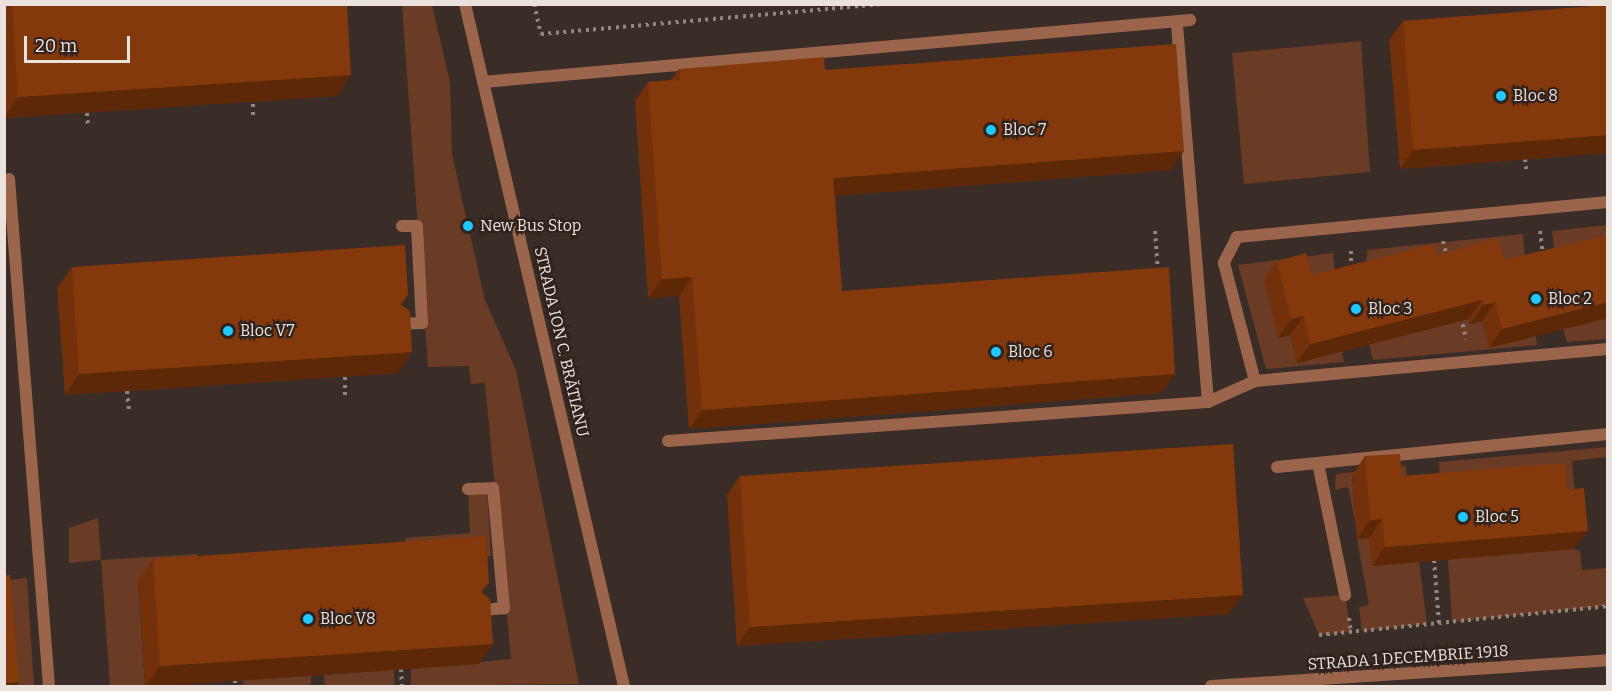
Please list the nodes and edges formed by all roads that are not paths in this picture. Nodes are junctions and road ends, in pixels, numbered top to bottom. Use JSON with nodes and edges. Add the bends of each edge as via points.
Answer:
{"nodes":[{"id":1,"x":465,"y":4,"type":"edge"},
{"id":2,"x":483,"y":82,"type":"junction"},
{"id":3,"x":9,"y":179,"type":"dead end"},
{"id":4,"x":1608,"y":202,"type":"edge"},
{"id":5,"x":402,"y":226,"type":"dead end"},
{"id":6,"x":394,"y":324,"type":"edge"},
{"id":7,"x":1608,"y":349,"type":"edge"},
{"id":8,"x":1254,"y":381,"type":"junction"},
{"id":9,"x":1208,"y":402,"type":"junction"},
{"id":10,"x":1608,"y":434,"type":"edge"},
{"id":11,"x":668,"y":441,"type":"dead end"},
{"id":12,"x":1318,"y":463,"type":"junction"},
{"id":13,"x":1277,"y":467,"type":"dead end"},
{"id":14,"x":468,"y":489,"type":"dead end"},
{"id":15,"x":1345,"y":595,"type":"dead end"},
{"id":16,"x":475,"y":612,"type":"edge"},
{"id":17,"x":1608,"y":660,"type":"edge"},
{"id":18,"x":1315,"y":684,"type":"edge"},
{"id":19,"x":49,"y":687,"type":"edge"},
{"id":20,"x":624,"y":687,"type":"edge"},
{"id":21,"x":1211,"y":687,"type":"edge"}],
"edges":[{"from":1,"to":2,"type":"street","name":"STRADA ION C. BRĂTIANU"},
{"from":2,"to":9,"type":"street","via":[[1183,21]]},
{"from":2,"to":20,"type":"street","name":"STRADA ION C. BRĂTIANU"},
{"from":3,"to":19,"type":"street"},
{"from":4,"to":8,"type":"street","via":[[1237,237],[1224,263]]},
{"from":5,"to":6,"type":"street","via":[[417,226],[422,323]]},
{"from":7,"to":8,"type":"street"},
{"from":8,"to":9,"type":"street"},
{"from":9,"to":11,"type":"street"},
{"from":10,"to":12,"type":"street"},
{"from":12,"to":13,"type":"street"},
{"from":12,"to":15,"type":"street"},
{"from":14,"to":16,"type":"street","via":[[493,488],[504,608]]},
{"from":17,"to":18,"type":"street","name":"STRADA 1 DECEMBRIE 1918"},
{"from":18,"to":21,"type":"street","name":"STRADA 1 DECEMBRIE 1918"}]}
